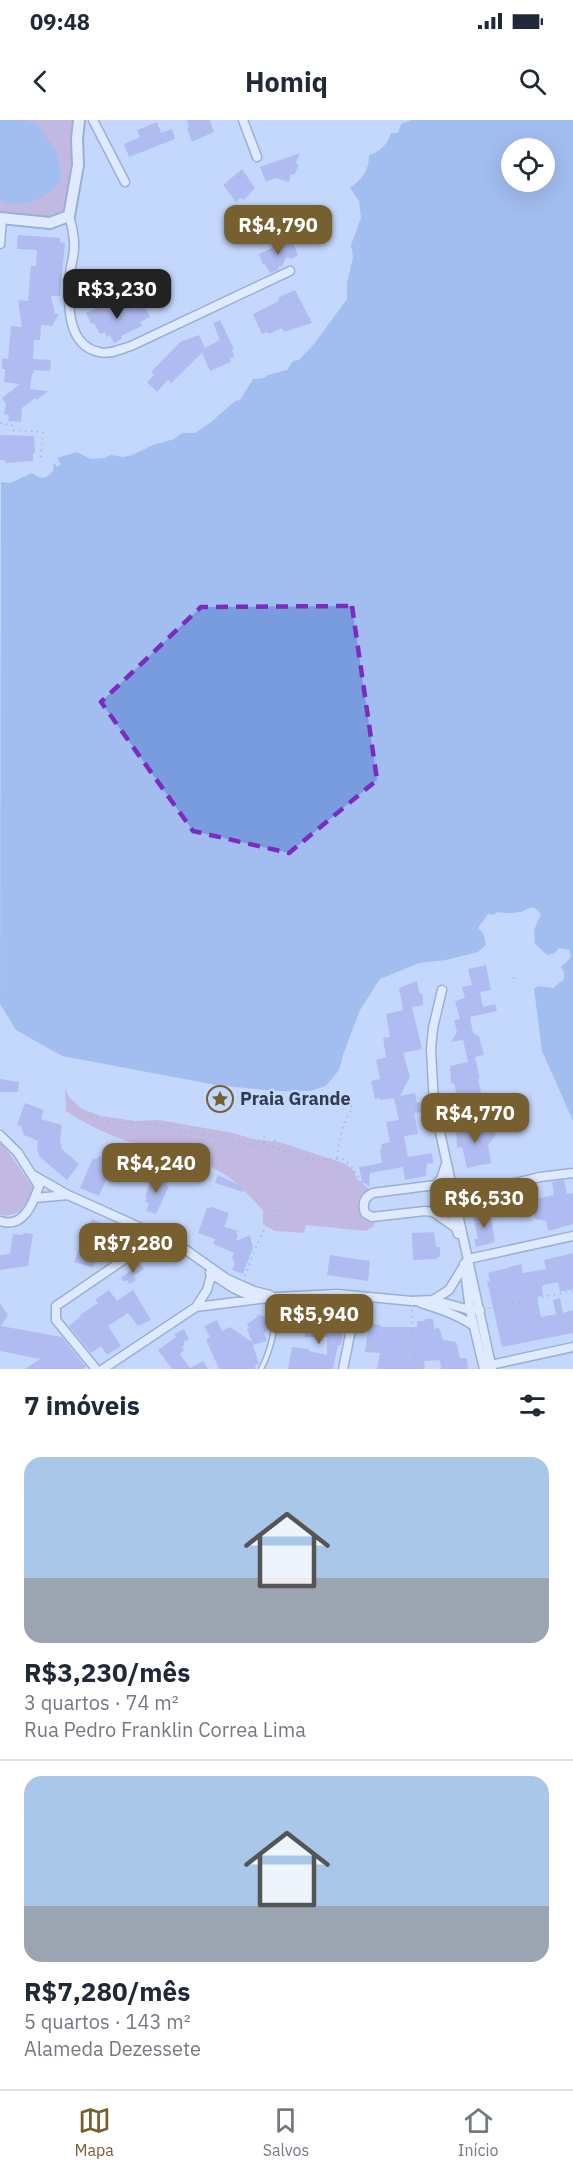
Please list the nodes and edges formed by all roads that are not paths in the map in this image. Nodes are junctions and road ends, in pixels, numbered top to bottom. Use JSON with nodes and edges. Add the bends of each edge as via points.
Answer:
{"nodes":[{"id":1,"x":79,"y":120,"type":"edge"},
{"id":2,"x":93,"y":120,"type":"edge"},
{"id":3,"x":243,"y":120,"type":"edge"},
{"id":4,"x":257,"y":157,"type":"dead end"},
{"id":5,"x":125,"y":182,"type":"dead end"},
{"id":6,"x":69,"y":216,"type":"junction"},
{"id":7,"x":1,"y":219,"type":"edge"},
{"id":8,"x":0,"y":244,"type":"edge"},
{"id":9,"x":290,"y":272,"type":"dead end"},
{"id":10,"x":442,"y":990,"type":"dead end"},
{"id":11,"x":0,"y":1135,"type":"edge"},
{"id":12,"x":446,"y":1164,"type":"junction"},
{"id":13,"x":573,"y":1173,"type":"edge"},
{"id":14,"x":33,"y":1175,"type":"junction"},
{"id":15,"x":437,"y":1184,"type":"junction"},
{"id":16,"x":452,"y":1184,"type":"junction"},
{"id":17,"x":68,"y":1196,"type":"junction"},
{"id":18,"x":455,"y":1197,"type":"junction"},
{"id":19,"x":35,"y":1198,"type":"junction"},
{"id":20,"x":0,"y":1221,"type":"edge"},
{"id":21,"x":456,"y":1228,"type":"junction"},
{"id":22,"x":160,"y":1235,"type":"junction"},
{"id":23,"x":573,"y":1236,"type":"edge"},
{"id":24,"x":466,"y":1261,"type":"junction"},
{"id":25,"x":205,"y":1262,"type":"junction"},
{"id":26,"x":211,"y":1276,"type":"junction"},
{"id":27,"x":354,"y":1296,"type":"junction"},
{"id":28,"x":276,"y":1297,"type":"junction"},
{"id":29,"x":257,"y":1299,"type":"junction"},
{"id":30,"x":412,"y":1300,"type":"junction"},
{"id":31,"x":434,"y":1300,"type":"junction"},
{"id":32,"x":196,"y":1307,"type":"junction"},
{"id":33,"x":475,"y":1310,"type":"junction"},
{"id":34,"x":474,"y":1326,"type":"junction"},
{"id":35,"x":573,"y":1347,"type":"edge"},
{"id":36,"x":488,"y":1368,"type":"edge"},
{"id":37,"x":96,"y":1369,"type":"edge"},
{"id":38,"x":103,"y":1369,"type":"edge"},
{"id":39,"x":261,"y":1369,"type":"edge"},
{"id":40,"x":343,"y":1369,"type":"edge"}],
"edges":[{"from":1,"to":6,"type":"street","via":[[78,165]]},
{"from":2,"to":5,"type":"street"},
{"from":3,"to":4,"type":"street"},
{"from":6,"to":7,"type":"street","via":[[50,223]]},
{"from":6,"to":9,"type":"street","via":[[74,248],[70,274],[73,330],[81,342],[98,352],[131,346]]},
{"from":7,"to":8,"type":"street"},
{"from":10,"to":12,"type":"street","via":[[430,1049],[431,1084]]},
{"from":11,"to":14,"type":"street"},
{"from":12,"to":15,"type":"street"},
{"from":12,"to":16,"type":"street"},
{"from":13,"to":18,"type":"street"},
{"from":14,"to":17,"type":"street"},
{"from":14,"to":19,"type":"street","via":[[39,1186]]},
{"from":15,"to":16,"type":"street"},
{"from":15,"to":21,"type":"street","via":[[446,1194]]},
{"from":15,"to":21,"type":"street","via":[[373,1193],[363,1206],[372,1217],[434,1212]]},
{"from":16,"to":18,"type":"street"},
{"from":17,"to":19,"type":"street"},
{"from":17,"to":22,"type":"street"},
{"from":18,"to":24,"type":"street"},
{"from":19,"to":20,"type":"street","via":[[20,1220]]},
{"from":21,"to":24,"type":"street"},
{"from":22,"to":25,"type":"street"},
{"from":22,"to":37,"type":"street","via":[[56,1305],[56,1320]]},
{"from":23,"to":24,"type":"street"},
{"from":24,"to":31,"type":"street","via":[[449,1290]]},
{"from":24,"to":33,"type":"street"},
{"from":25,"to":26,"type":"street"},
{"from":25,"to":28,"type":"street","via":[[227,1279]]},
{"from":26,"to":29,"type":"street"},
{"from":26,"to":32,"type":"street"},
{"from":27,"to":28,"type":"street"},
{"from":27,"to":30,"type":"street"},
{"from":27,"to":40,"type":"street"},
{"from":28,"to":29,"type":"street"},
{"from":28,"to":39,"type":"lane","via":[[268,1354]]},
{"from":29,"to":32,"type":"street"},
{"from":30,"to":31,"type":"street"},
{"from":30,"to":34,"type":"street","via":[[446,1311]]},
{"from":31,"to":33,"type":"street"},
{"from":32,"to":38,"type":"street"},
{"from":33,"to":34,"type":"street"},
{"from":33,"to":36,"type":"street"},
{"from":34,"to":36,"type":"street"},
{"from":35,"to":36,"type":"street"}]}
